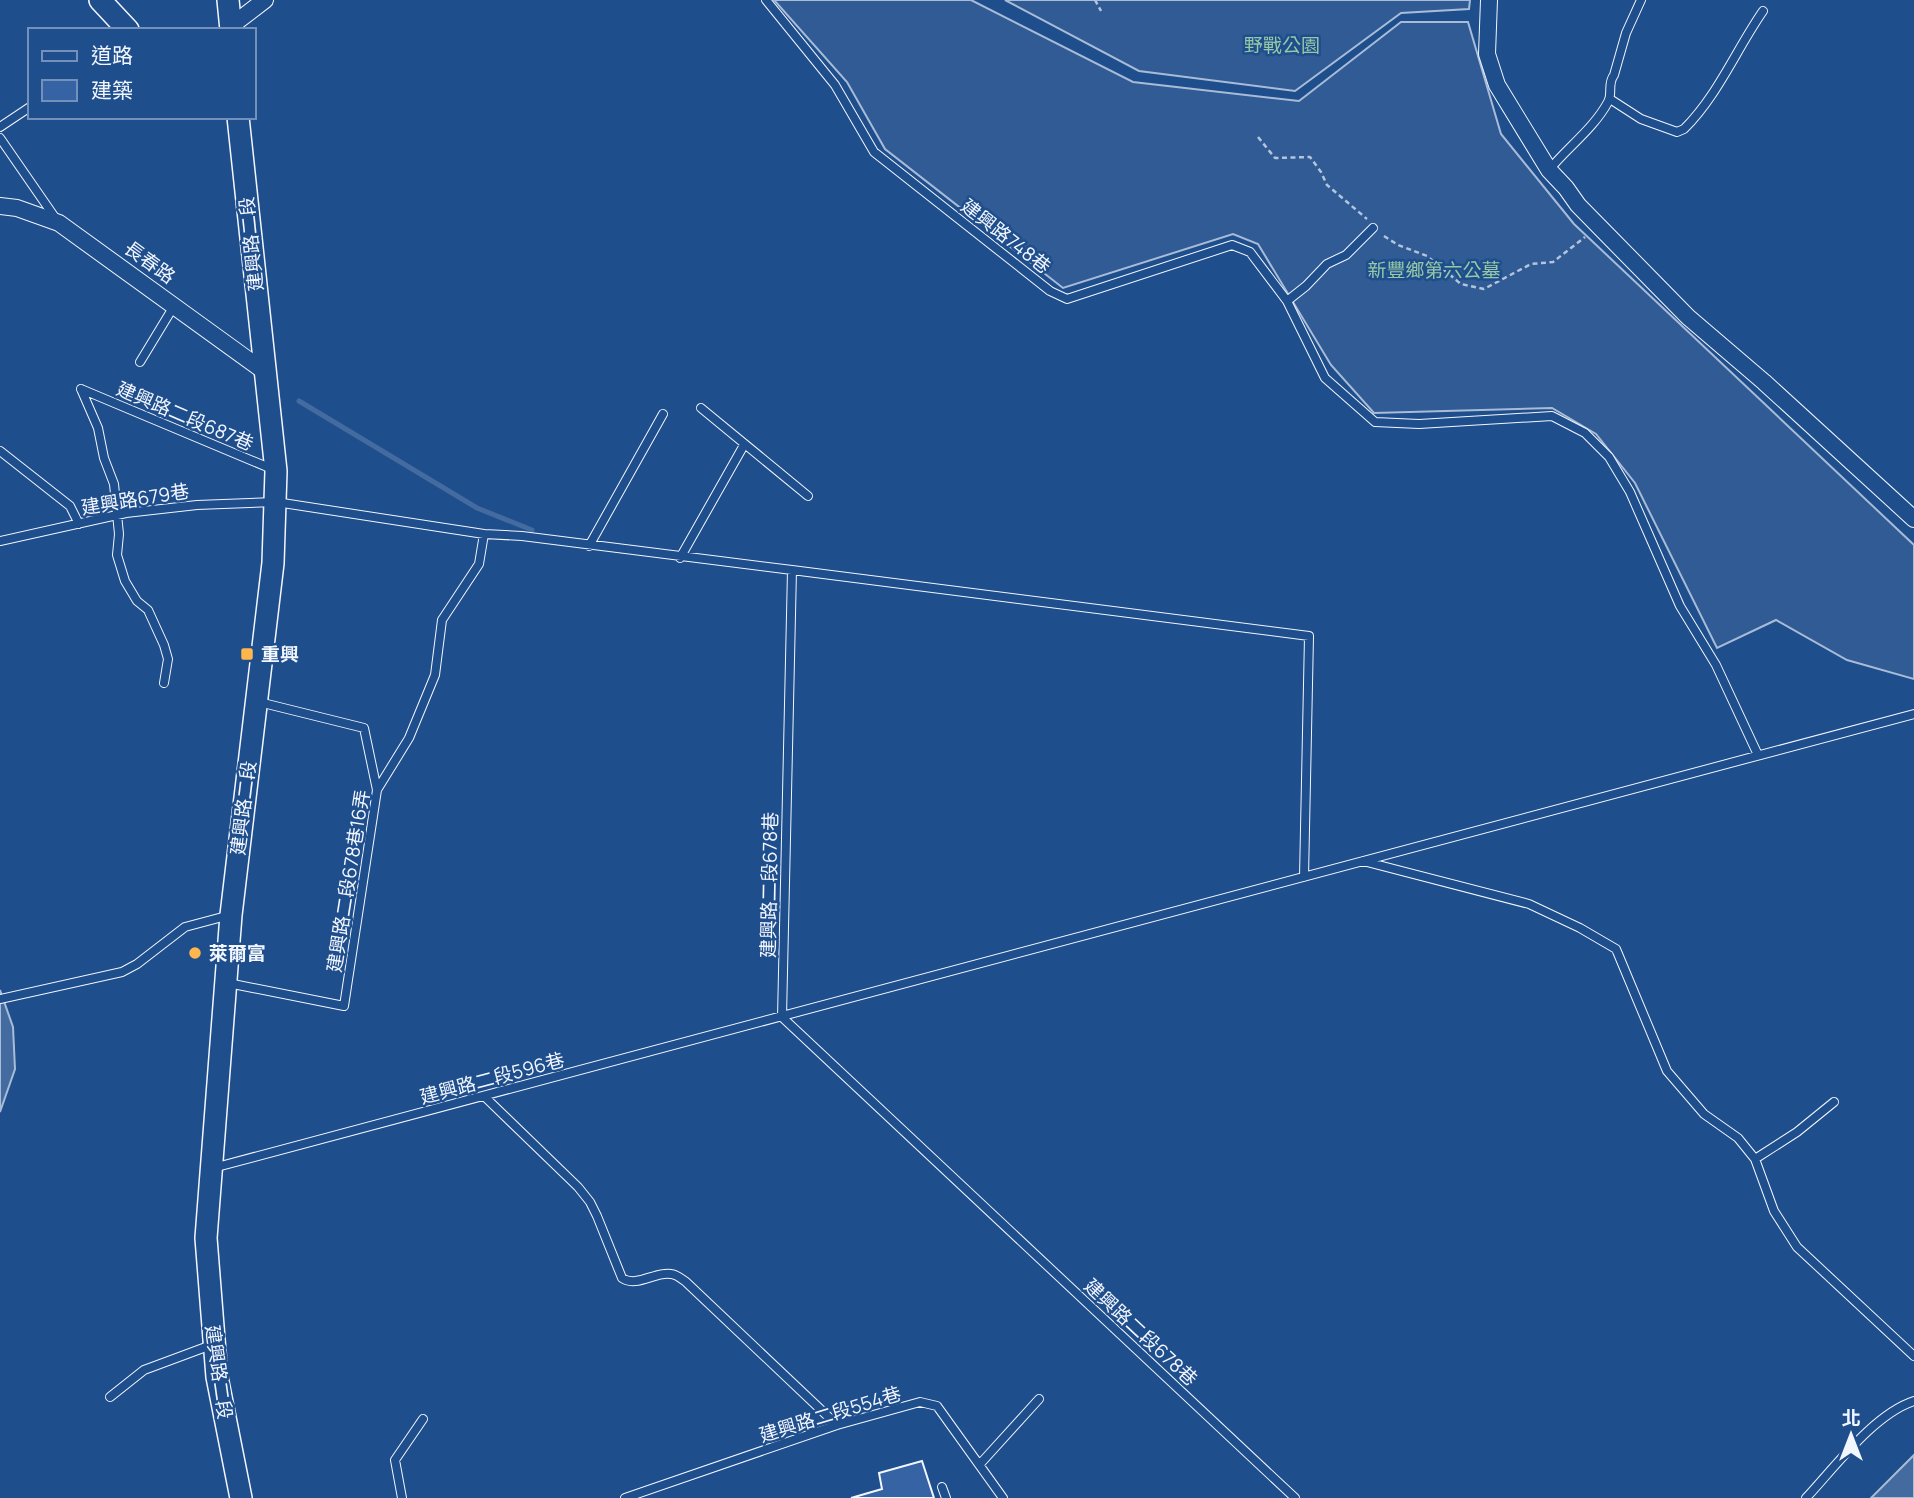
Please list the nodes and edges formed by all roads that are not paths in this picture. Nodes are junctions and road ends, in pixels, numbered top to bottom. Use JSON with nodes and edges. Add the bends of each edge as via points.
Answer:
{"nodes":[{"id":1,"x":100,"y":0,"type":"edge"},
{"id":2,"x":228,"y":0,"type":"edge"},
{"id":3,"x":265,"y":0,"type":"edge"},
{"id":4,"x":766,"y":0,"type":"edge"},
{"id":5,"x":1489,"y":0,"type":"edge"},
{"id":6,"x":1641,"y":0,"type":"edge"},
{"id":7,"x":1763,"y":11,"type":"dead end"},
{"id":8,"x":126,"y":28,"type":"edge"},
{"id":9,"x":229,"y":28,"type":"edge"},
{"id":10,"x":1610,"y":99,"type":"junction"},
{"id":11,"x":28,"y":108,"type":"edge"},
{"id":12,"x":234,"y":121,"type":"edge"},
{"id":13,"x":0,"y":127,"type":"edge"},
{"id":14,"x":0,"y":138,"type":"edge"},
{"id":15,"x":1549,"y":170,"type":"junction"},
{"id":16,"x":0,"y":206,"type":"edge"},
{"id":17,"x":59,"y":223,"type":"junction"},
{"id":18,"x":1373,"y":228,"type":"road end"},
{"id":19,"x":1287,"y":301,"type":"junction"},
{"id":20,"x":174,"y":306,"type":"junction"},
{"id":21,"x":140,"y":362,"type":"dead end"},
{"id":22,"x":265,"y":372,"type":"junction"},
{"id":23,"x":701,"y":408,"type":"dead end"},
{"id":24,"x":663,"y":414,"type":"dead end"},
{"id":25,"x":744,"y":445,"type":"junction"},
{"id":26,"x":0,"y":451,"type":"edge"},
{"id":27,"x":276,"y":471,"type":"junction"},
{"id":28,"x":808,"y":496,"type":"dead end"},
{"id":29,"x":276,"y":502,"type":"junction"},
{"id":30,"x":117,"y":516,"type":"junction"},
{"id":31,"x":1914,"y":519,"type":"edge"},
{"id":32,"x":79,"y":524,"type":"junction"},
{"id":33,"x":484,"y":534,"type":"junction"},
{"id":34,"x":0,"y":541,"type":"edge"},
{"id":35,"x":589,"y":546,"type":"junction"},
{"id":36,"x":680,"y":558,"type":"junction"},
{"id":37,"x":792,"y":570,"type":"junction"},
{"id":38,"x":164,"y":683,"type":"dead end"},
{"id":39,"x":256,"y":701,"type":"junction"},
{"id":40,"x":1914,"y":714,"type":"edge"},
{"id":41,"x":1758,"y":755,"type":"junction"},
{"id":42,"x":377,"y":790,"type":"junction"},
{"id":43,"x":1362,"y":860,"type":"junction"},
{"id":44,"x":1304,"y":877,"type":"junction"},
{"id":45,"x":231,"y":915,"type":"junction"},
{"id":46,"x":225,"y":983,"type":"junction"},
{"id":47,"x":0,"y":999,"type":"edge"},
{"id":48,"x":782,"y":1017,"type":"junction"},
{"id":49,"x":485,"y":1097,"type":"junction"},
{"id":50,"x":1834,"y":1101,"type":"dead end"},
{"id":51,"x":1755,"y":1159,"type":"junction"},
{"id":52,"x":210,"y":1169,"type":"junction"},
{"id":53,"x":214,"y":1344,"type":"junction"},
{"id":54,"x":1914,"y":1356,"type":"edge"},
{"id":55,"x":110,"y":1397,"type":"dead end"},
{"id":56,"x":1039,"y":1399,"type":"dead end"},
{"id":57,"x":1914,"y":1401,"type":"edge"},
{"id":58,"x":423,"y":1419,"type":"dead end"},
{"id":59,"x":837,"y":1425,"type":"junction"},
{"id":60,"x":980,"y":1464,"type":"junction"},
{"id":61,"x":943,"y":1487,"type":"dead end"},
{"id":62,"x":241,"y":1498,"type":"edge"},
{"id":63,"x":402,"y":1498,"type":"edge"},
{"id":64,"x":625,"y":1498,"type":"edge"},
{"id":65,"x":946,"y":1498,"type":"edge"},
{"id":66,"x":1003,"y":1498,"type":"edge"},
{"id":67,"x":1295,"y":1498,"type":"edge"},
{"id":68,"x":1807,"y":1498,"type":"edge"}],
"edges":[{"from":1,"to":8,"type":"street"},
{"from":2,"to":9,"type":"street"},
{"from":3,"to":9,"type":"street"},
{"from":4,"to":19,"type":"lane","name":"建興路748巷","via":[[835,85],[874,152],[1051,291],[1067,299],[1232,245],[1250,252]]},
{"from":5,"to":15,"type":"street","via":[[1487,54],[1497,85]]},
{"from":6,"to":10,"type":"lane","via":[[1611,80]]},
{"from":7,"to":10,"type":"lane","via":[[1720,84],[1684,129],[1677,132],[1652,124]]},
{"from":10,"to":15,"type":"lane","via":[[1594,123]]},
{"from":11,"to":13,"type":"lane"},
{"from":12,"to":22,"type":"street","name":"建興路二段"},
{"from":14,"to":17,"type":"lane"},
{"from":15,"to":31,"type":"street","via":[[1597,226],[1688,317]]},
{"from":16,"to":17,"type":"street","name":"長春路"},
{"from":17,"to":20,"type":"street","name":"長春路"},
{"from":18,"to":19,"type":"lane"},
{"from":19,"to":41,"type":"lane","name":"建興路748巷","via":[[1325,378],[1375,422],[1552,416],[1585,433],[1609,457],[1630,492],[1680,607],[1716,665]]},
{"from":20,"to":21,"type":"lane"},
{"from":20,"to":22,"type":"street","name":"長春路"},
{"from":22,"to":27,"type":"street","name":"建興路二段"},
{"from":23,"to":25,"type":"lane"},
{"from":24,"to":35,"type":"lane"},
{"from":25,"to":28,"type":"lane"},
{"from":25,"to":36,"type":"lane"},
{"from":26,"to":32,"type":"lane","via":[[70,506]]},
{"from":27,"to":29,"type":"street","name":"建興路二段"},
{"from":27,"to":30,"type":"lane","name":"建興路二段687巷","via":[[81,389],[114,484]]},
{"from":29,"to":30,"type":"lane","name":"建興路679巷","via":[[198,505]]},
{"from":29,"to":33,"type":"lane"},
{"from":29,"to":39,"type":"street","name":"建興路二段"},
{"from":30,"to":32,"type":"lane","name":"建興路679巷"},
{"from":30,"to":38,"type":"lane","via":[[117,555],[125,581],[148,610],[164,645],[168,660]]},
{"from":32,"to":34,"type":"lane","name":"建興路679巷"},
{"from":33,"to":35,"type":"lane"},
{"from":33,"to":42,"type":"lane","name":"建興路二段678巷16弄","via":[[479,564],[442,621],[435,675],[410,738]]},
{"from":35,"to":36,"type":"lane"},
{"from":36,"to":37,"type":"lane"},
{"from":37,"to":44,"type":"lane","via":[[1308,636]]},
{"from":37,"to":48,"type":"lane","name":"建興路二段678巷"},
{"from":39,"to":42,"type":"lane","via":[[364,729]]},
{"from":39,"to":45,"type":"street","name":"建興路二段"},
{"from":40,"to":41,"type":"lane","name":"建興路二段596巷"},
{"from":41,"to":43,"type":"lane","name":"建興路二段596巷"},
{"from":42,"to":46,"type":"lane","name":"建興路二段678巷16弄","via":[[344,1006]]},
{"from":43,"to":44,"type":"lane","name":"建興路二段596巷"},
{"from":43,"to":51,"type":"lane","via":[[1529,904],[1616,949],[1667,1071],[1704,1114],[1738,1138]]},
{"from":44,"to":48,"type":"lane","name":"建興路二段596巷"},
{"from":45,"to":46,"type":"street","name":"建興路二段"},
{"from":45,"to":47,"type":"lane","via":[[185,927],[122,972]]},
{"from":46,"to":52,"type":"street","name":"建興路二段"},
{"from":48,"to":49,"type":"lane","name":"建興路二段596巷"},
{"from":48,"to":67,"type":"lane","name":"建興路二段678巷"},
{"from":49,"to":52,"type":"lane","name":"建興路二段596巷"},
{"from":49,"to":59,"type":"lane","via":[[590,1202],[622,1278],[633,1281],[668,1273],[686,1282]]},
{"from":50,"to":51,"type":"lane"},
{"from":51,"to":54,"type":"lane","via":[[1774,1211],[1797,1247]]},
{"from":52,"to":53,"type":"street","name":"建興路二段","via":[[206,1238]]},
{"from":53,"to":55,"type":"lane","via":[[144,1370]]},
{"from":53,"to":62,"type":"street","name":"建興路二段","via":[[216,1377]]},
{"from":56,"to":60,"type":"lane"},
{"from":57,"to":68,"type":"lane","via":[[1879,1421]]},
{"from":58,"to":63,"type":"lane","via":[[395,1460]]},
{"from":59,"to":60,"type":"lane","name":"建興路二段554巷","via":[[920,1402],[937,1406]]},
{"from":59,"to":64,"type":"lane","name":"建興路二段554巷"},
{"from":60,"to":66,"type":"lane","name":"建興路二段554巷"},
{"from":61,"to":65,"type":"lane"}]}
